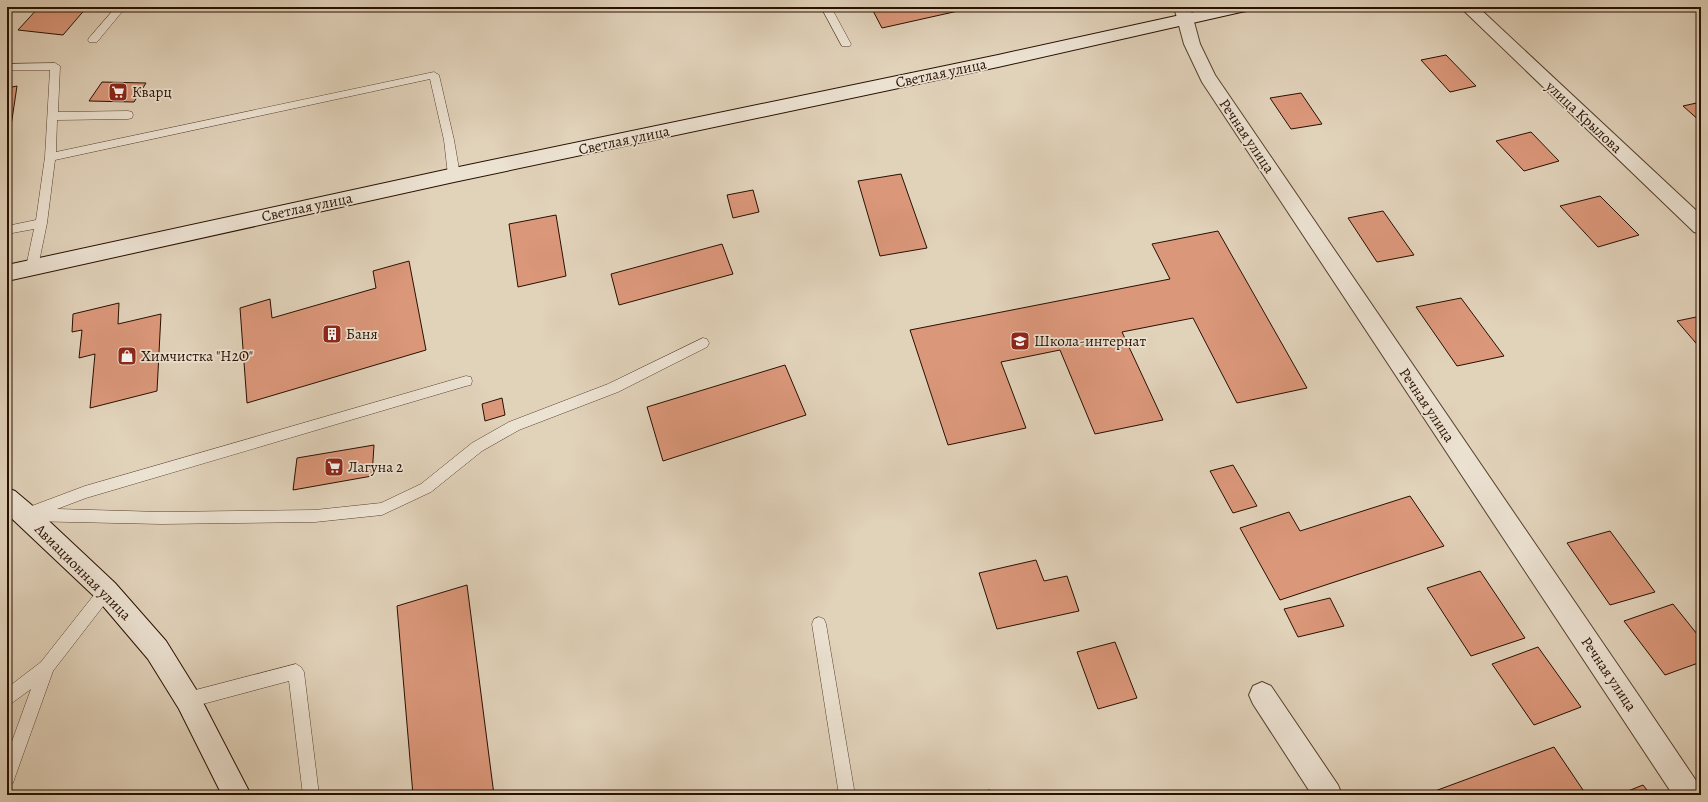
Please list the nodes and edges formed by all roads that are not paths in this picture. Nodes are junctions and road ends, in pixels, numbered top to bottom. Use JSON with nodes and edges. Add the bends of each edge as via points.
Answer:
{"nodes":[{"id":1,"x":121,"y":7,"type":"edge"},
{"id":2,"x":826,"y":7,"type":"edge"},
{"id":3,"x":1241,"y":7,"type":"edge"},
{"id":4,"x":1468,"y":7,"type":"edge"},
{"id":5,"x":1184,"y":14,"type":"edge"},
{"id":6,"x":93,"y":40,"type":"dead end"},
{"id":7,"x":846,"y":44,"type":"dead end"},
{"id":8,"x":7,"y":67,"type":"edge"},
{"id":9,"x":128,"y":115,"type":"dead end"},
{"id":10,"x":52,"y":116,"type":"junction"},
{"id":11,"x":50,"y":157,"type":"junction"},
{"id":12,"x":454,"y":175,"type":"junction"},
{"id":13,"x":41,"y":223,"type":"junction"},
{"id":14,"x":1701,"y":227,"type":"edge"},
{"id":15,"x":7,"y":230,"type":"edge"},
{"id":16,"x":32,"y":267,"type":"junction"},
{"id":17,"x":7,"y":273,"type":"edge"},
{"id":18,"x":703,"y":344,"type":"dead end"},
{"id":19,"x":466,"y":381,"type":"dead end"},
{"id":20,"x":7,"y":499,"type":"edge"},
{"id":21,"x":26,"y":515,"type":"junction"},
{"id":22,"x":106,"y":591,"type":"junction"},
{"id":23,"x":819,"y":624,"type":"dead end"},
{"id":24,"x":46,"y":667,"type":"junction"},
{"id":25,"x":1262,"y":695,"type":"dead end"},
{"id":26,"x":7,"y":698,"type":"edge"},
{"id":27,"x":188,"y":700,"type":"junction"},
{"id":28,"x":7,"y":778,"type":"edge"},
{"id":29,"x":237,"y":795,"type":"edge"},
{"id":30,"x":311,"y":795,"type":"edge"},
{"id":31,"x":847,"y":795,"type":"edge"},
{"id":32,"x":1328,"y":795,"type":"edge"},
{"id":33,"x":1689,"y":795,"type":"edge"}],
"edges":[{"from":1,"to":6,"type":"lane"},
{"from":2,"to":7,"type":"lane"},
{"from":3,"to":5,"type":"street","name":"Светлая улица"},
{"from":4,"to":14,"type":"street","name":"улица Крылова"},
{"from":5,"to":12,"type":"street","name":"Светлая улица","via":[[649,135]]},
{"from":5,"to":33,"type":"street","name":"Речная улица","via":[[1198,60],[1208,78]]},
{"from":8,"to":10,"type":"lane","via":[[55,66]]},
{"from":9,"to":10,"type":"lane"},
{"from":10,"to":11,"type":"lane"},
{"from":11,"to":12,"type":"lane","via":[[434,75]]},
{"from":11,"to":13,"type":"lane"},
{"from":12,"to":16,"type":"street","name":"Светлая улица"},
{"from":13,"to":15,"type":"lane"},
{"from":13,"to":16,"type":"lane"},
{"from":16,"to":17,"type":"street","name":"Светлая улица"},
{"from":18,"to":21,"type":"lane","via":[[613,388],[514,426],[477,447],[426,488],[382,509],[300,516],[161,518]]},
{"from":19,"to":21,"type":"lane","via":[[85,492]]},
{"from":20,"to":21,"type":"street","name":"Авиационная улица"},
{"from":21,"to":22,"type":"street","name":"Авиационная улица"},
{"from":22,"to":24,"type":"lane"},
{"from":22,"to":27,"type":"street","name":"Авиационная улица","via":[[157,650]]},
{"from":23,"to":31,"type":"lane"},
{"from":24,"to":26,"type":"lane"},
{"from":24,"to":28,"type":"lane"},
{"from":25,"to":32,"type":"street"},
{"from":27,"to":29,"type":"street","name":"Авиационная улица"},
{"from":27,"to":30,"type":"lane","via":[[296,672]]}]}
